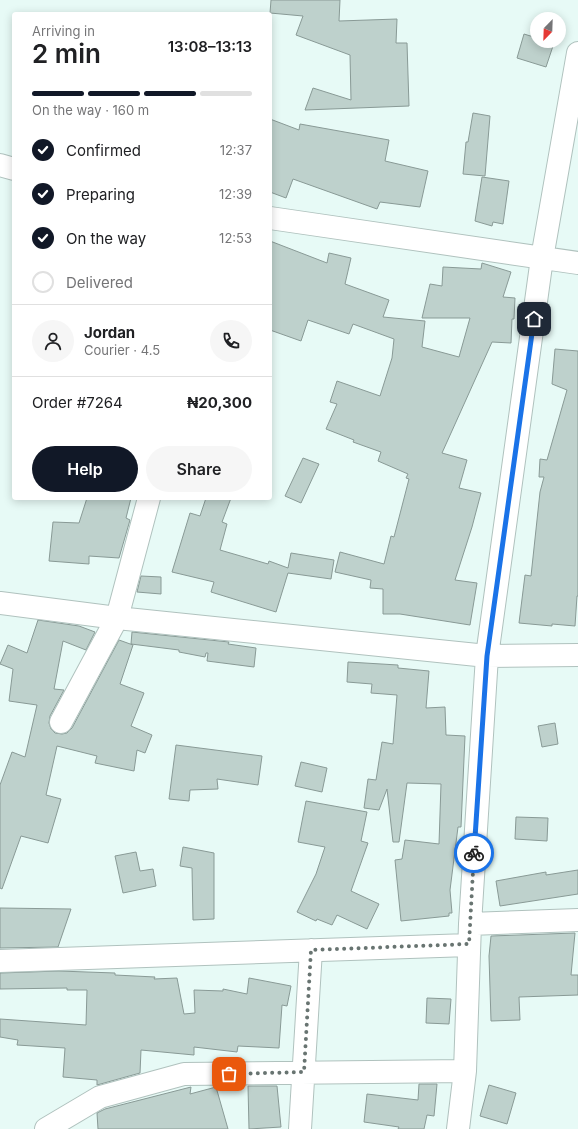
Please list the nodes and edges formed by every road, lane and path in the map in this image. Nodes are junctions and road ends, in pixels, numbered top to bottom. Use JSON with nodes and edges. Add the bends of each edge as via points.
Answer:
{"nodes":[{"id":1,"x":578,"y":53,"type":"edge"},
{"id":2,"x":0,"y":165,"type":"edge"},
{"id":3,"x":12,"y":168,"type":"edge"},
{"id":4,"x":272,"y":218,"type":"edge"},
{"id":5,"x":542,"y":258,"type":"junction"},
{"id":6,"x":578,"y":263,"type":"edge"},
{"id":7,"x":148,"y":500,"type":"edge"},
{"id":8,"x":0,"y":603,"type":"edge"},
{"id":9,"x":117,"y":618,"type":"junction"},
{"id":10,"x":487,"y":656,"type":"junction"},
{"id":11,"x":578,"y":656,"type":"edge"},
{"id":12,"x":61,"y":722,"type":"dead end"},
{"id":13,"x":578,"y":920,"type":"edge"},
{"id":14,"x":469,"y":934,"type":"junction"},
{"id":15,"x":311,"y":950,"type":"junction"},
{"id":16,"x":0,"y":961,"type":"edge"},
{"id":17,"x":465,"y":1071,"type":"junction"},
{"id":18,"x":304,"y":1072,"type":"junction"},
{"id":19,"x":46,"y":1129,"type":"edge"},
{"id":20,"x":300,"y":1129,"type":"edge"},
{"id":21,"x":458,"y":1129,"type":"edge"}],
"edges":[{"from":1,"to":5,"type":"street"},
{"from":2,"to":3,"type":"street"},
{"from":4,"to":5,"type":"street"},
{"from":5,"to":6,"type":"street"},
{"from":5,"to":10,"type":"street"},
{"from":7,"to":9,"type":"street"},
{"from":8,"to":9,"type":"street"},
{"from":9,"to":10,"type":"street"},
{"from":9,"to":12,"type":"street"},
{"from":10,"to":11,"type":"street"},
{"from":10,"to":14,"type":"street"},
{"from":13,"to":14,"type":"street"},
{"from":14,"to":15,"type":"street"},
{"from":14,"to":17,"type":"street"},
{"from":15,"to":16,"type":"street"},
{"from":15,"to":18,"type":"street"},
{"from":17,"to":18,"type":"street"},
{"from":17,"to":21,"type":"street"},
{"from":18,"to":19,"type":"street","via":[[184,1074],[100,1097]]},
{"from":18,"to":20,"type":"street"}]}
